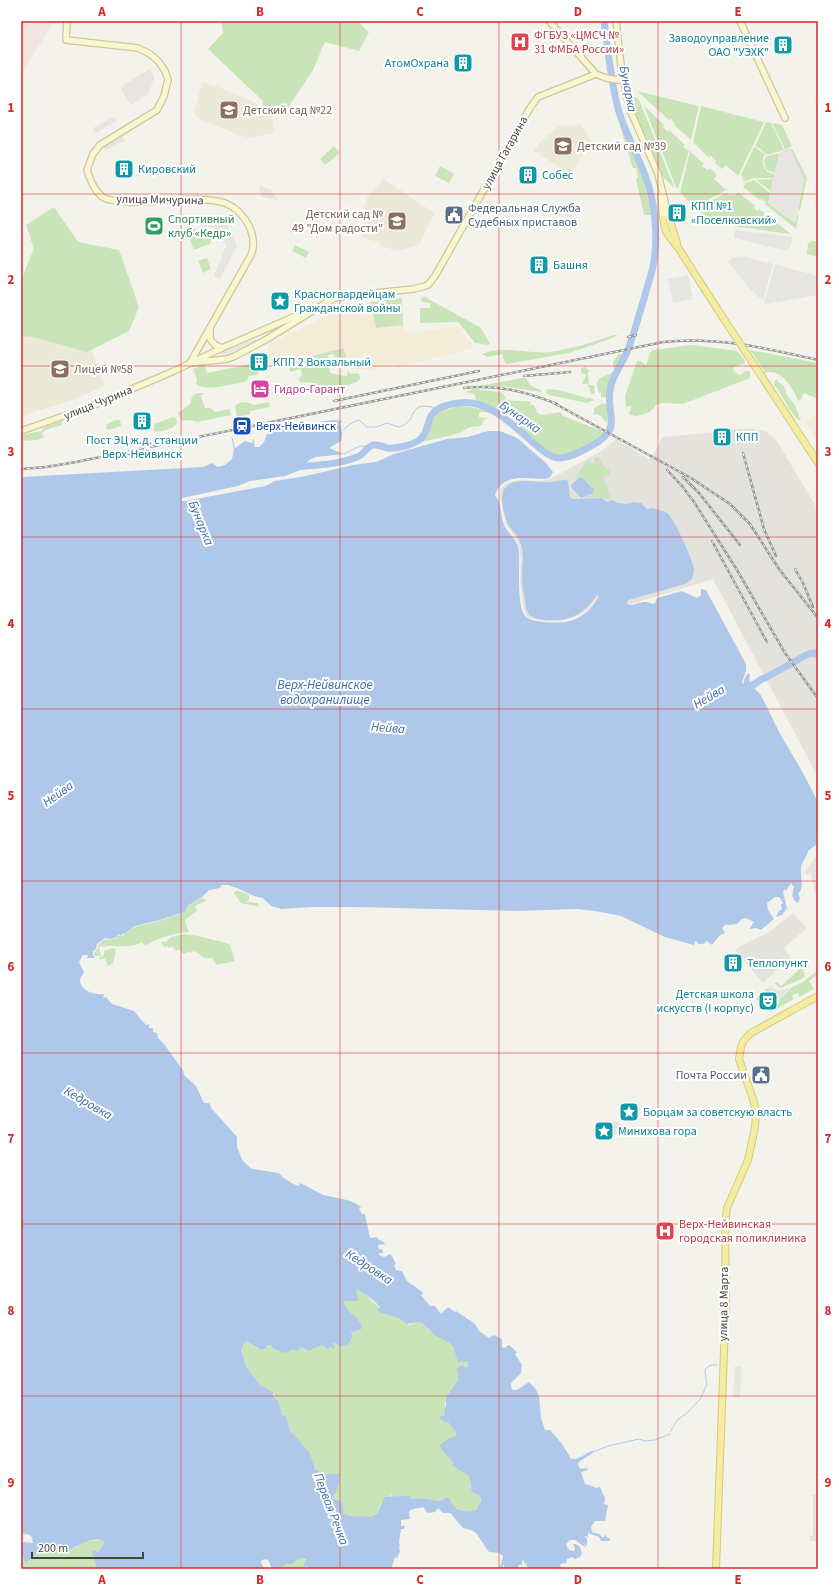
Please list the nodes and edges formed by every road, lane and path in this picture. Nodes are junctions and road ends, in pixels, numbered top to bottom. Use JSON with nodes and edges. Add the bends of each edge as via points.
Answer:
{"nodes":[{"id":1,"x":67,"y":21,"type":"edge"},
{"id":2,"x":549,"y":21,"type":"edge"},
{"id":3,"x":616,"y":21,"type":"edge"},
{"id":4,"x":740,"y":21,"type":"edge"},
{"id":5,"x":596,"y":74,"type":"junction"},
{"id":6,"x":621,"y":80,"type":"junction"},
{"id":7,"x":785,"y":118,"type":"dead end"},
{"id":8,"x":667,"y":218,"type":"junction"},
{"id":9,"x":679,"y":248,"type":"junction"},
{"id":10,"x":290,"y":322,"type":"junction"},
{"id":11,"x":211,"y":324,"type":"junction"},
{"id":12,"x":201,"y":343,"type":"junction"},
{"id":13,"x":222,"y":348,"type":"junction"},
{"id":14,"x":207,"y":355,"type":"junction"},
{"id":15,"x":216,"y":360,"type":"junction"},
{"id":16,"x":190,"y":363,"type":"junction"},
{"id":17,"x":21,"y":430,"type":"edge"},
{"id":18,"x":818,"y":463,"type":"edge"},
{"id":19,"x":818,"y":996,"type":"edge"},
{"id":20,"x":716,"y":1569,"type":"edge"}],
"edges":[{"from":1,"to":11,"type":"street","name":"улица Мичурина","via":[[66,40],[138,48],[159,62],[168,80],[157,110],[100,145],[93,154],[87,170],[96,191],[105,198],[120,201],[220,202],[236,209],[248,224],[253,242],[252,251]]},
{"from":2,"to":5,"type":"street"},
{"from":3,"to":6,"type":"street"},
{"from":4,"to":7,"type":"street"},
{"from":5,"to":6,"type":"street"},
{"from":5,"to":10,"type":"street","name":"улица Гагарина","via":[[538,97],[428,285],[414,289],[343,296]]},
{"from":6,"to":8,"type":"street","via":[[632,115],[658,174]]},
{"from":8,"to":9,"type":"main road"},
{"from":8,"to":9,"type":"main road","via":[[666,232]]},
{"from":9,"to":18,"type":"main road","bridge":true},
{"from":10,"to":13,"type":"street","name":"улица Чурина"},
{"from":10,"to":15,"type":"street","via":[[242,353]]},
{"from":11,"to":12,"type":"street"},
{"from":11,"to":13,"type":"street","via":[[210,339]]},
{"from":12,"to":14,"type":"street"},
{"from":12,"to":16,"type":"street"},
{"from":13,"to":14,"type":"street","name":"улица Чурина"},
{"from":14,"to":15,"type":"street"},
{"from":14,"to":16,"type":"street","name":"улица Чурина"},
{"from":15,"to":16,"type":"street"},
{"from":16,"to":17,"type":"street","name":"улица Чурина","via":[[92,406]]},
{"from":19,"to":20,"type":"main road","name":"улица 8 Марта","via":[[754,1031],[744,1040],[741,1047],[740,1063],[753,1097],[755,1122],[748,1160],[727,1208],[724,1226],[726,1297]]}]}
